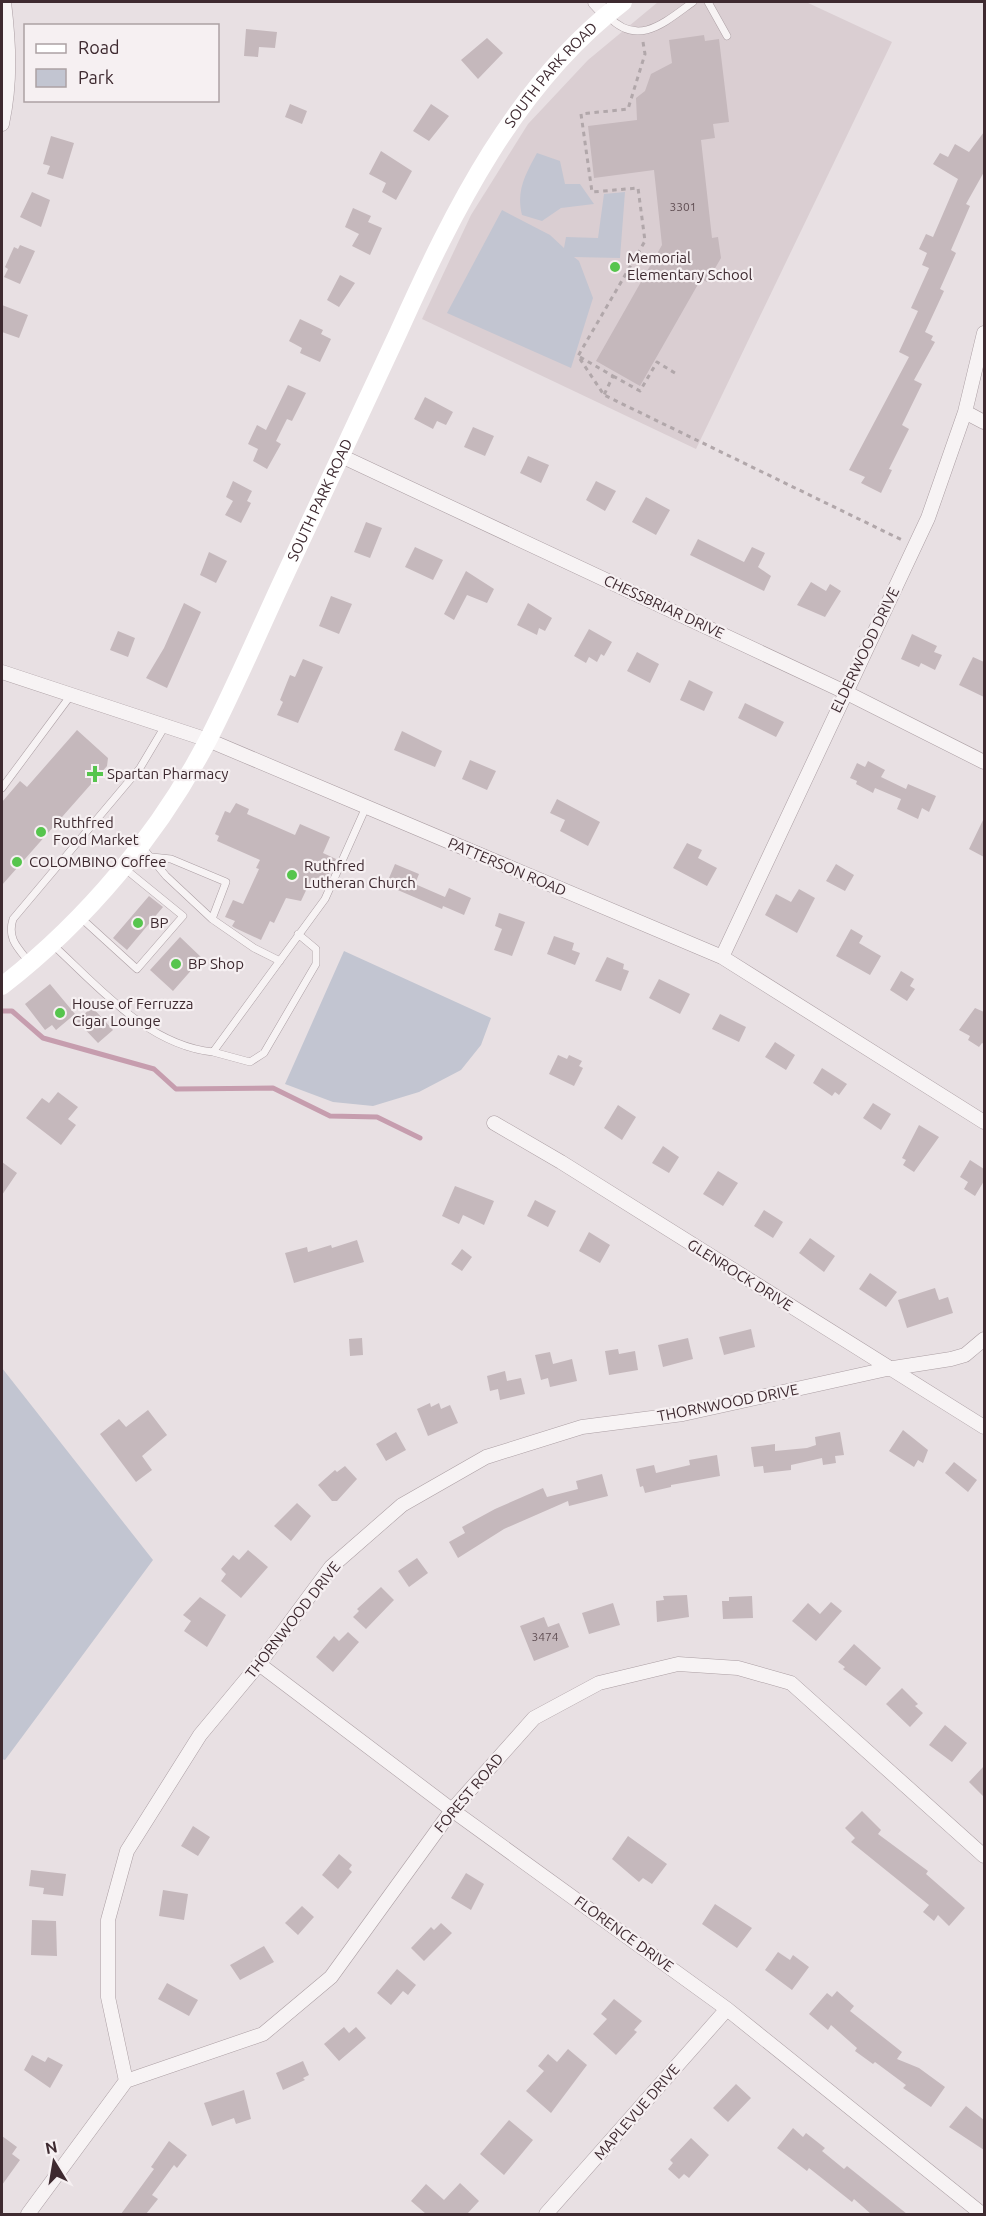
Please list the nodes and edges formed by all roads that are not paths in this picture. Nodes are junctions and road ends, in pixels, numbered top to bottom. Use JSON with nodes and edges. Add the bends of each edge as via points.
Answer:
{"nodes":[{"id":1,"x":4,"y":2,"type":"edge"},
{"id":2,"x":622,"y":2,"type":"edge"},
{"id":3,"x":693,"y":2,"type":"edge"},
{"id":4,"x":708,"y":2,"type":"edge"},
{"id":5,"x":600,"y":8,"type":"edge"},
{"id":6,"x":727,"y":36,"type":"dead end"},
{"id":7,"x":2,"y":124,"type":"edge"},
{"id":8,"x":984,"y":333,"type":"edge"},
{"id":9,"x":965,"y":412,"type":"junction"},
{"id":10,"x":984,"y":422,"type":"edge"},
{"id":11,"x":341,"y":456,"type":"junction"},
{"id":12,"x":2,"y":672,"type":"edge"},
{"id":13,"x":845,"y":692,"type":"junction"},
{"id":14,"x":70,"y":695,"type":"junction"},
{"id":15,"x":165,"y":726,"type":"junction"},
{"id":16,"x":208,"y":740,"type":"junction"},
{"id":17,"x":984,"y":762,"type":"edge"},
{"id":18,"x":2,"y":788,"type":"edge"},
{"id":19,"x":366,"y":807,"type":"junction"},
{"id":20,"x":146,"y":851,"type":"junction"},
{"id":21,"x":123,"y":867,"type":"junction"},
{"id":22,"x":79,"y":916,"type":"junction"},
{"id":23,"x":212,"y":919,"type":"junction"},
{"id":24,"x":298,"y":934,"type":"junction"},
{"id":25,"x":51,"y":943,"type":"junction"},
{"id":26,"x":722,"y":957,"type":"junction"},
{"id":27,"x":280,"y":961,"type":"junction"},
{"id":28,"x":30,"y":964,"type":"junction"},
{"id":29,"x":2,"y":986,"type":"edge"},
{"id":30,"x":213,"y":1052,"type":"junction"},
{"id":31,"x":984,"y":1122,"type":"edge"},
{"id":32,"x":494,"y":1124,"type":"dead end"},
{"id":33,"x":984,"y":1339,"type":"edge"},
{"id":34,"x":887,"y":1369,"type":"junction"},
{"id":35,"x":984,"y":1428,"type":"edge"},
{"id":36,"x":259,"y":1664,"type":"junction"},
{"id":37,"x":452,"y":1810,"type":"junction"},
{"id":38,"x":984,"y":1856,"type":"edge"},
{"id":39,"x":727,"y":2009,"type":"junction"},
{"id":40,"x":126,"y":2081,"type":"junction"},
{"id":41,"x":28,"y":2214,"type":"edge"},
{"id":42,"x":546,"y":2214,"type":"edge"},
{"id":43,"x":982,"y":2214,"type":"edge"}],
"edges":[{"from":1,"to":7,"type":"street","via":[[10,48]]},
{"from":2,"to":5,"type":"main road","name":"SOUTH PARK ROAD"},
{"from":3,"to":5,"type":"lane","via":[[642,32],[617,26]]},
{"from":4,"to":6,"type":"lane"},
{"from":5,"to":11,"type":"main road","name":"SOUTH PARK ROAD","via":[[509,124],[437,246]]},
{"from":8,"to":9,"type":"street","name":"ELDERWOOD DRIVE"},
{"from":9,"to":10,"type":"street"},
{"from":9,"to":13,"type":"street","name":"ELDERWOOD DRIVE","via":[[928,518]]},
{"from":11,"to":13,"type":"street","name":"CHESSBRIAR DRIVE"},
{"from":11,"to":16,"type":"main road","name":"SOUTH PARK ROAD"},
{"from":12,"to":14,"type":"street","name":"PATTERSON ROAD"},
{"from":13,"to":17,"type":"street","name":"CHESSBRIAR DRIVE"},
{"from":13,"to":26,"type":"street","name":"ELDERWOOD DRIVE"},
{"from":14,"to":15,"type":"street","name":"PATTERSON ROAD"},
{"from":14,"to":18,"type":"lane"},
{"from":15,"to":16,"type":"street","name":"PATTERSON ROAD"},
{"from":15,"to":28,"type":"lane","via":[[140,768],[13,919],[11,939]]},
{"from":16,"to":19,"type":"street","name":"PATTERSON ROAD"},
{"from":16,"to":20,"type":"main road","name":"SOUTH PARK ROAD","via":[[159,821]]},
{"from":19,"to":24,"type":"lane","via":[[325,899]]},
{"from":19,"to":26,"type":"street","name":"PATTERSON ROAD"},
{"from":20,"to":21,"type":"main road","name":"SOUTH PARK ROAD"},
{"from":20,"to":23,"type":"lane","via":[[166,876]]},
{"from":20,"to":23,"type":"lane","via":[[226,882]]},
{"from":21,"to":22,"type":"main road","name":"SOUTH PARK ROAD"},
{"from":21,"to":22,"type":"lane","via":[[183,916],[137,969]]},
{"from":22,"to":25,"type":"main road","name":"SOUTH PARK ROAD"},
{"from":23,"to":27,"type":"lane"},
{"from":24,"to":27,"type":"lane"},
{"from":24,"to":30,"type":"lane","via":[[316,949],[316,964],[264,1053],[250,1062]]},
{"from":25,"to":28,"type":"main road","name":"SOUTH PARK ROAD"},
{"from":25,"to":30,"type":"lane","via":[[132,1017],[176,1044]]},
{"from":26,"to":31,"type":"street","name":"PATTERSON ROAD"},
{"from":27,"to":30,"type":"lane"},
{"from":28,"to":29,"type":"main road","name":"SOUTH PARK ROAD"},
{"from":32,"to":34,"type":"street","name":"GLENROCK DRIVE","via":[[561,1162]]},
{"from":33,"to":34,"type":"street","name":"THORNWOOD DRIVE","via":[[965,1355]]},
{"from":34,"to":35,"type":"street","name":"GLENROCK DRIVE"},
{"from":34,"to":36,"type":"street","name":"THORNWOOD DRIVE","via":[[683,1414],[582,1427],[486,1457],[402,1505],[331,1567]]},
{"from":36,"to":37,"type":"street","name":"FLORENCE DRIVE"},
{"from":36,"to":40,"type":"street","name":"THORNWOOD DRIVE","via":[[200,1736],[127,1851],[108,1920],[108,1997]]},
{"from":37,"to":38,"type":"street","name":"FOREST ROAD","via":[[534,1718],[599,1683],[678,1664],[738,1668],[791,1683]]},
{"from":37,"to":39,"type":"street","name":"FLORENCE DRIVE"},
{"from":37,"to":40,"type":"street","name":"FOREST ROAD","via":[[332,1977],[263,2034]]},
{"from":39,"to":42,"type":"street","name":"MAPLEVUE DRIVE"},
{"from":39,"to":43,"type":"street","name":"FLORENCE DRIVE"},
{"from":40,"to":41,"type":"street"}]}
